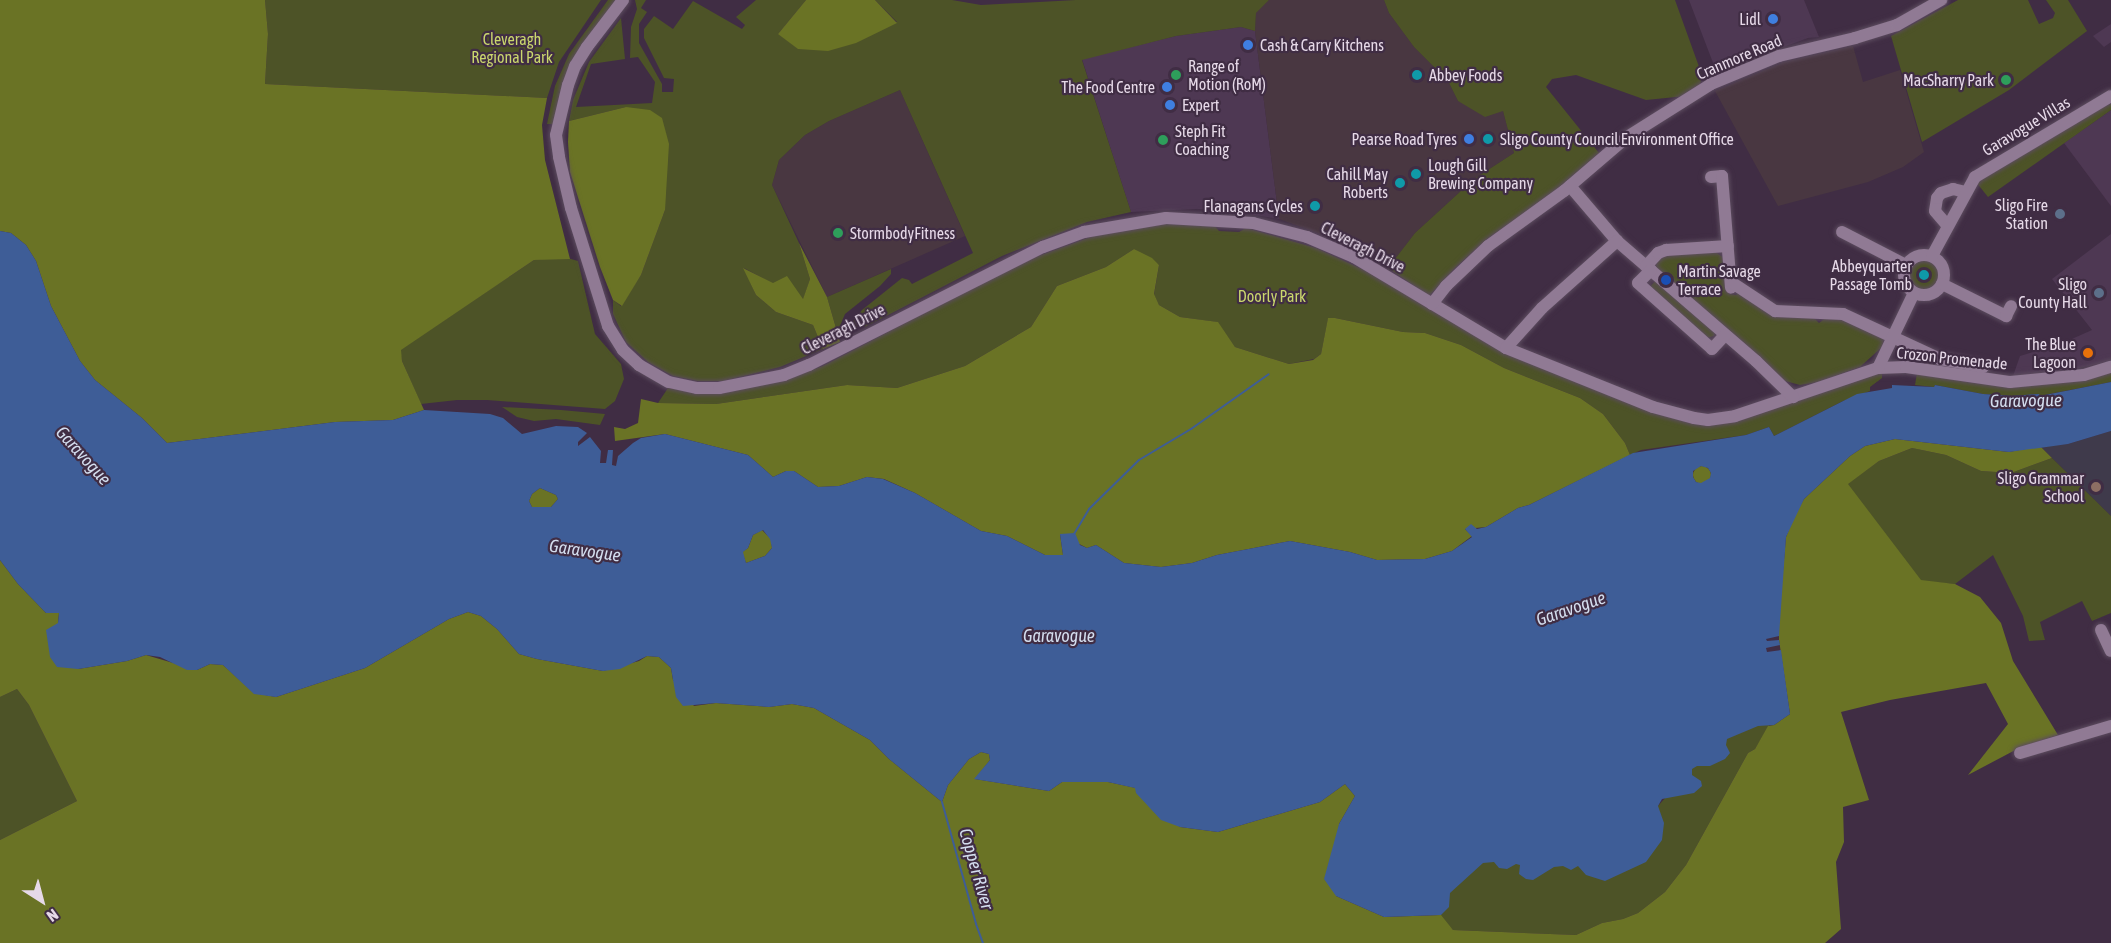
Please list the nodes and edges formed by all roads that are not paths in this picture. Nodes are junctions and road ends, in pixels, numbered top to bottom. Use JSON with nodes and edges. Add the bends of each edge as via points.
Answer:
{"nodes":[{"id":1,"x":623,"y":0,"type":"edge"},
{"id":2,"x":1941,"y":0,"type":"edge"},
{"id":3,"x":2111,"y":96,"type":"edge"},
{"id":4,"x":1711,"y":177,"type":"dead end"},
{"id":5,"x":1570,"y":186,"type":"junction"},
{"id":6,"x":1965,"y":192,"type":"junction"},
{"id":7,"x":1947,"y":225,"type":"junction"},
{"id":8,"x":1842,"y":232,"type":"dead end"},
{"id":9,"x":1617,"y":241,"type":"junction"},
{"id":10,"x":1728,"y":246,"type":"junction"},
{"id":11,"x":1932,"y":256,"type":"junction"},
{"id":12,"x":1906,"y":265,"type":"junction"},
{"id":13,"x":1648,"y":268,"type":"junction"},
{"id":14,"x":1942,"y":284,"type":"junction"},
{"id":15,"x":1914,"y":293,"type":"junction"},
{"id":16,"x":1432,"y":304,"type":"junction"},
{"id":17,"x":2011,"y":306,"type":"dead end"},
{"id":18,"x":1725,"y":335,"type":"junction"},
{"id":19,"x":1893,"y":336,"type":"junction"},
{"id":20,"x":1506,"y":348,"type":"junction"},
{"id":21,"x":1983,"y":367,"type":"dead end"},
{"id":22,"x":2111,"y":367,"type":"edge"},
{"id":23,"x":1878,"y":368,"type":"junction"},
{"id":24,"x":1793,"y":397,"type":"junction"},
{"id":25,"x":2101,"y":630,"type":"dead end"},
{"id":26,"x":2111,"y":651,"type":"edge"},
{"id":27,"x":2111,"y":726,"type":"edge"},
{"id":28,"x":2020,"y":753,"type":"dead end"}],
"edges":[{"from":1,"to":16,"type":"street","name":"Cleveragh Drive","via":[[587,46],[571,76],[556,135],[571,208],[608,326],[623,350],[639,365],[669,382],[719,388],[784,375],[1043,247],[1084,232],[1166,218],[1252,223],[1300,234],[1354,257]]},
{"from":2,"to":5,"type":"street","name":"Cranmore Road","via":[[1897,25],[1779,56],[1711,84],[1627,137]]},
{"from":3,"to":6,"type":"street","name":"Garavogue Villas","via":[[1991,165],[1975,177]]},
{"from":4,"to":10,"type":"street","via":[[1722,176]]},
{"from":5,"to":9,"type":"street"},
{"from":5,"to":16,"type":"street","via":[[1488,246]]},
{"from":6,"to":7,"type":"street","name":"Garavogue Villas"},
{"from":6,"to":7,"type":"street","via":[[1953,189],[1937,198],[1935,211]]},
{"from":7,"to":11,"type":"street","name":"Garavogue Villas"},
{"from":8,"to":12,"type":"street"},
{"from":9,"to":13,"type":"street"},
{"from":9,"to":20,"type":"street","via":[[1542,308]]},
{"from":10,"to":13,"type":"street","via":[[1666,250],[1658,253]]},
{"from":10,"to":19,"type":"street","via":[[1731,286],[1774,311],[1843,314]]},
{"from":11,"to":12,"type":"street","via":[[1918,255]]},
{"from":11,"to":14,"type":"street","via":[[1942,266]]},
{"from":12,"to":15,"type":"street","via":[[1904,280]]},
{"from":13,"to":18,"type":"street"},
{"from":13,"to":18,"type":"street","via":[[1638,283],[1712,349]]},
{"from":14,"to":15,"type":"street","via":[[1929,294]]},
{"from":14,"to":17,"type":"street","via":[[2006,316]]},
{"from":15,"to":19,"type":"street"},
{"from":16,"to":20,"type":"street"},
{"from":18,"to":24,"type":"street"},
{"from":19,"to":21,"type":"street","via":[[1940,359]]},
{"from":19,"to":23,"type":"street"},
{"from":20,"to":24,"type":"street","via":[[1653,407],[1694,418],[1735,416]]},
{"from":22,"to":23,"type":"street","name":"Crozon Promenade","via":[[2084,375],[2010,382],[1906,367]]},
{"from":23,"to":24,"type":"street","name":"Crozon Promenade"},
{"from":25,"to":26,"type":"street"},
{"from":27,"to":28,"type":"street"}]}
